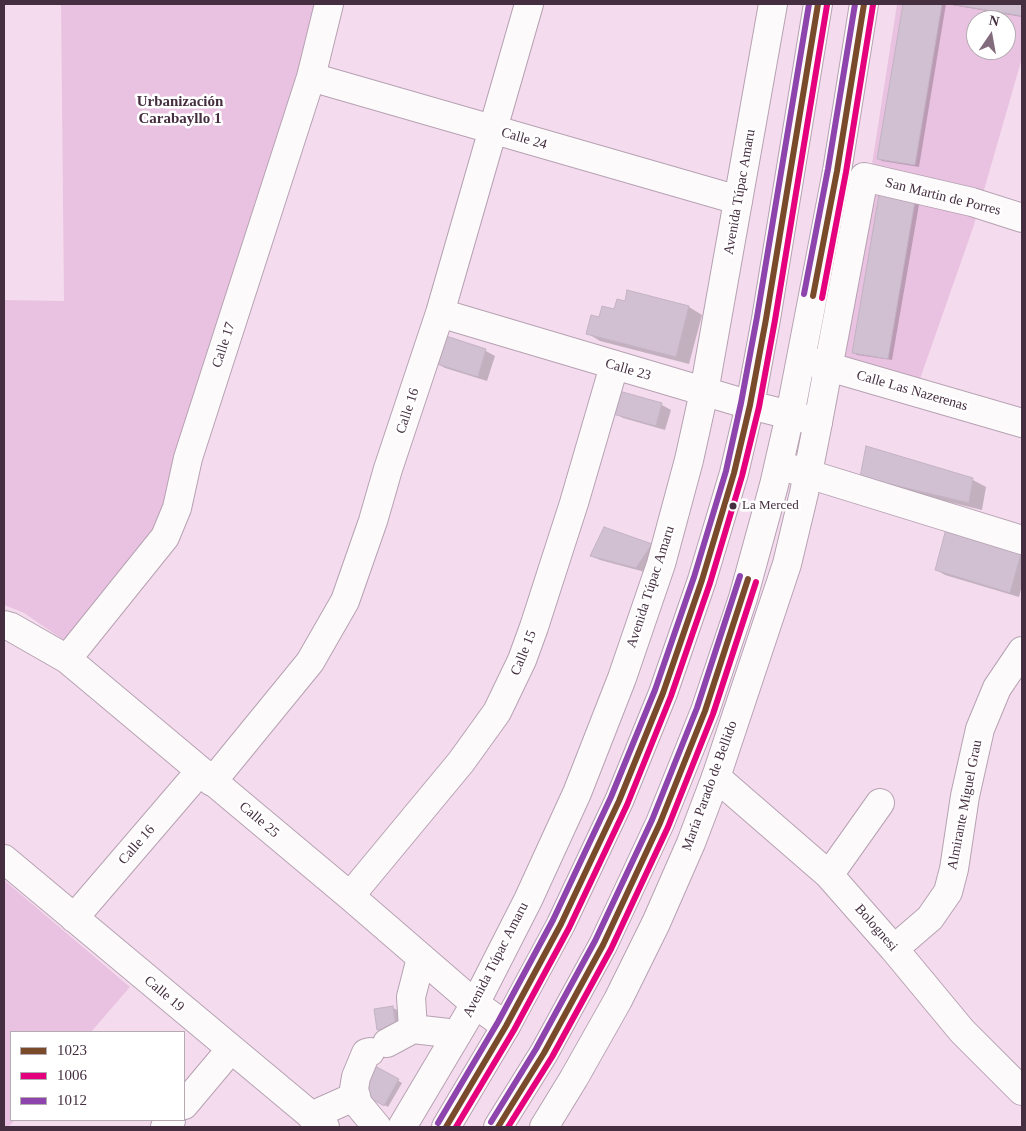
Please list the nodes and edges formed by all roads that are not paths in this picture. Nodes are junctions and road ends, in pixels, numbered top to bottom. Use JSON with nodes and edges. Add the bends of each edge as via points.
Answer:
{"nodes":[{"id":1,"x":329,"y":4,"type":"edge"},
{"id":2,"x":529,"y":4,"type":"edge"},
{"id":3,"x":773,"y":4,"type":"edge"},
{"id":4,"x":818,"y":4,"type":"edge"},
{"id":5,"x":864,"y":4,"type":"edge"},
{"id":6,"x":311,"y":77,"type":"junction"},
{"id":7,"x":492,"y":130,"type":"junction"},
{"id":8,"x":864,"y":177,"type":"joint"},
{"id":9,"x":738,"y":200,"type":"junction"},
{"id":10,"x":1022,"y":218,"type":"edge"},
{"id":11,"x":440,"y":313,"type":"junction"},
{"id":12,"x":802,"y":358,"type":"junction"},
{"id":13,"x":614,"y":366,"type":"junction"},
{"id":14,"x":828,"y":367,"type":"junction"},
{"id":15,"x":704,"y":392,"type":"junction"},
{"id":16,"x":750,"y":406,"type":"junction"},
{"id":17,"x":790,"y":415,"type":"junction"},
{"id":18,"x":818,"y":422,"type":"junction"},
{"id":19,"x":1022,"y":423,"type":"edge"},
{"id":20,"x":779,"y":466,"type":"junction"},
{"id":21,"x":808,"y":475,"type":"junction"},
{"id":22,"x":1022,"y":540,"type":"edge"},
{"id":23,"x":4,"y":625,"type":"edge"},
{"id":24,"x":1022,"y":650,"type":"edge"},
{"id":25,"x":67,"y":659,"type":"junction"},
{"id":26,"x":206,"y":777,"type":"junction"},
{"id":27,"x":716,"y":777,"type":"junction"},
{"id":28,"x":880,"y":803,"type":"dead end"},
{"id":29,"x":4,"y":860,"type":"edge"},
{"id":30,"x":829,"y":875,"type":"junction"},
{"id":31,"x":350,"y":896,"type":"junction"},
{"id":32,"x":74,"y":918,"type":"junction"},
{"id":33,"x":894,"y":948,"type":"junction"},
{"id":34,"x":421,"y":958,"type":"junction"},
{"id":35,"x":475,"y":1004,"type":"junction"},
{"id":36,"x":506,"y":1026,"type":"junction"},
{"id":37,"x":413,"y":1029,"type":"junction"},
{"id":38,"x":457,"y":1034,"type":"junction"},
{"id":39,"x":230,"y":1049,"type":"junction"},
{"id":40,"x":1022,"y":1091,"type":"edge"},
{"id":41,"x":356,"y":1096,"type":"junction"},
{"id":42,"x":185,"y":1104,"type":"edge"},
{"id":43,"x":318,"y":1122,"type":"edge"},
{"id":44,"x":377,"y":1127,"type":"edge"},
{"id":45,"x":402,"y":1127,"type":"edge"},
{"id":46,"x":446,"y":1127,"type":"edge"},
{"id":47,"x":498,"y":1127,"type":"edge"},
{"id":48,"x":544,"y":1127,"type":"edge"}],
"edges":[{"from":1,"to":6,"type":"main road","name":"Calle 17"},
{"from":2,"to":7,"type":"main road","name":"Calle 16"},
{"from":3,"to":9,"type":"main road","name":"Avenida Túpac Amaru"},
{"from":4,"to":16,"type":"main road"},
{"from":5,"to":12,"type":"main road"},
{"from":6,"to":7,"type":"main road","name":"Calle 24"},
{"from":6,"to":25,"type":"main road","name":"Calle 17","via":[[188,458],[177,508],[165,537]]},
{"from":7,"to":9,"type":"main road","name":"Calle 24"},
{"from":7,"to":11,"type":"main road","name":"Calle 16"},
{"from":8,"to":10,"type":"main road","name":"San Martin de Porres","via":[[972,202]]},
{"from":8,"to":14,"type":"main road","name":"María Parado de Bellido"},
{"from":9,"to":15,"type":"main road","name":"Avenida Túpac Amaru"},
{"from":11,"to":13,"type":"main road","name":"Calle 23"},
{"from":11,"to":26,"type":"main road","name":"Calle 16","via":[[345,600],[310,662]]},
{"from":12,"to":14,"type":"main road","name":"Calle Las Nazerenas"},
{"from":12,"to":17,"type":"main road"},
{"from":13,"to":15,"type":"main road","name":"Calle 23"},
{"from":13,"to":31,"type":"main road","name":"Calle 15","via":[[534,627],[497,712]]},
{"from":14,"to":18,"type":"main road","name":"María Parado de Bellido"},
{"from":14,"to":19,"type":"main road","name":"Calle Las Nazerenas"},
{"from":15,"to":16,"type":"main road","name":"Calle 23"},
{"from":15,"to":35,"type":"main road","name":"Avenida Túpac Amaru","via":[[661,564],[622,678],[528,900]]},
{"from":16,"to":17,"type":"main road","name":"Calle 23"},
{"from":16,"to":36,"type":"main road","via":[[702,580],[663,694],[566,915]]},
{"from":17,"to":18,"type":"main road","name":"Calle 23"},
{"from":17,"to":20,"type":"main road"},
{"from":18,"to":21,"type":"main road","name":"María Parado de Bellido"},
{"from":20,"to":21,"type":"main road"},
{"from":20,"to":47,"type":"main road","via":[[743,598],[705,711],[660,823],[603,945],[544,1053]]},
{"from":21,"to":22,"type":"main road"},
{"from":21,"to":27,"type":"main road","name":"María Parado de Bellido","via":[[787,564]]},
{"from":23,"to":25,"type":"main road","name":"Calle 25"},
{"from":24,"to":33,"type":"main road","name":"Almirante Miguel Grau","via":[[997,688],[980,728],[948,892],[930,918]]},
{"from":25,"to":26,"type":"main road","name":"Calle 25"},
{"from":26,"to":31,"type":"main road","name":"Calle 25"},
{"from":26,"to":32,"type":"main road","name":"Calle 16"},
{"from":27,"to":30,"type":"main road","name":"Bolognesi"},
{"from":27,"to":48,"type":"main road","name":"María Parado de Bellido","via":[[691,843],[618,1000]]},
{"from":28,"to":30,"type":"main road"},
{"from":29,"to":32,"type":"main road","name":"Calle 19"},
{"from":30,"to":33,"type":"main road","name":"Bolognesi"},
{"from":31,"to":34,"type":"main road","name":"Calle 25"},
{"from":32,"to":39,"type":"main road","name":"Calle 19"},
{"from":33,"to":40,"type":"main road","name":"Bolognesi","via":[[962,1032]]},
{"from":34,"to":35,"type":"main road","name":"Calle 25"},
{"from":34,"to":37,"type":"main road","via":[[411,997]]},
{"from":35,"to":36,"type":"main road","name":"Calle 25"},
{"from":35,"to":38,"type":"main road","name":"Avenida Túpac Amaru"},
{"from":36,"to":46,"type":"main road"},
{"from":37,"to":38,"type":"main road"},
{"from":37,"to":41,"type":"main road","via":[[366,1053],[356,1077]]},
{"from":38,"to":45,"type":"main road","name":"Avenida Túpac Amaru"},
{"from":39,"to":42,"type":"main road"},
{"from":39,"to":43,"type":"main road","name":"Calle 19"},
{"from":41,"to":43,"type":"main road"},
{"from":41,"to":44,"type":"main road","via":[[358,1104]]}]}
